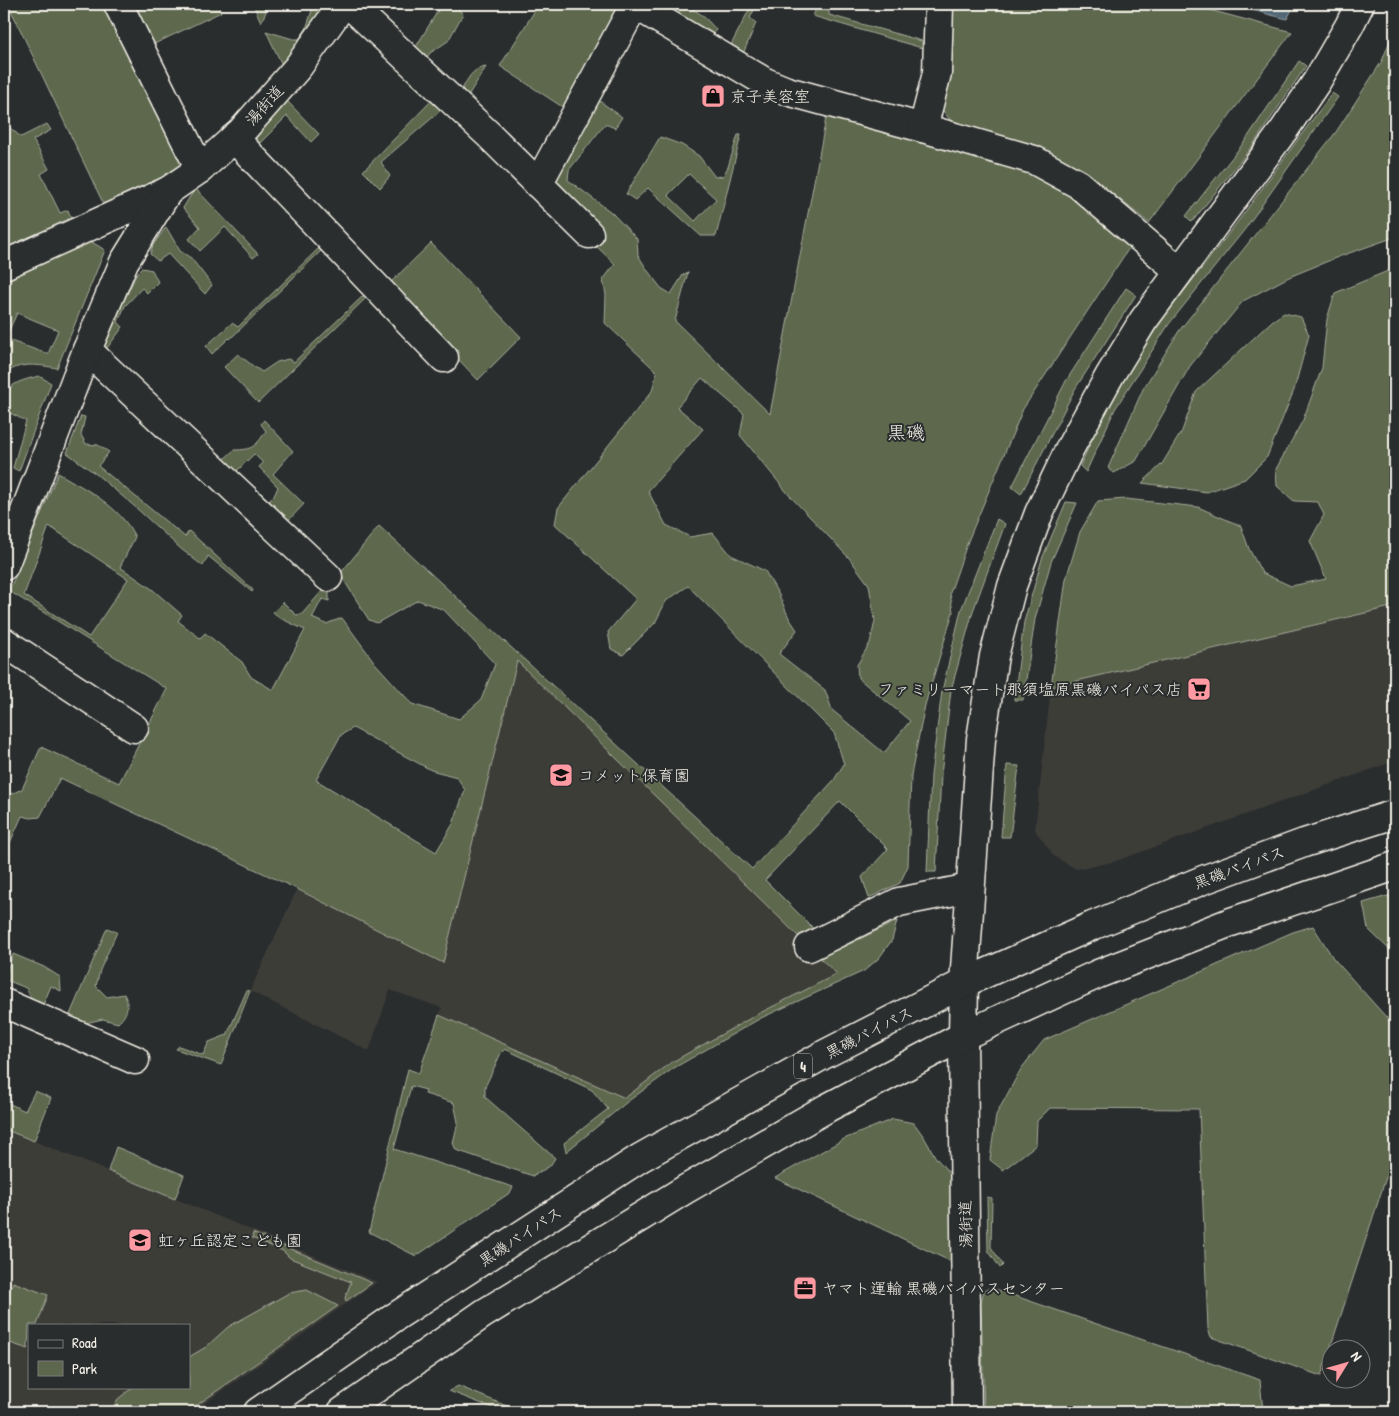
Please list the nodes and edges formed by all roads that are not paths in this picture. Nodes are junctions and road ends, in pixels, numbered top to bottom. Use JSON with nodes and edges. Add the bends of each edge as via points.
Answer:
{"nodes":[{"id":1,"x":118,"y":4,"type":"edge"},
{"id":2,"x":343,"y":4,"type":"edge"},
{"id":3,"x":350,"y":4,"type":"edge"},
{"id":4,"x":634,"y":4,"type":"edge"},
{"id":5,"x":939,"y":4,"type":"edge"},
{"id":6,"x":1360,"y":4,"type":"edge"},
{"id":7,"x":923,"y":128,"type":"junction"},
{"id":8,"x":234,"y":138,"type":"junction"},
{"id":9,"x":200,"y":169,"type":"junction"},
{"id":10,"x":538,"y":184,"type":"junction"},
{"id":11,"x":168,"y":190,"type":"junction"},
{"id":12,"x":590,"y":234,"type":"dead end"},
{"id":13,"x":4,"y":265,"type":"edge"},
{"id":14,"x":1180,"y":271,"type":"junction"},
{"id":15,"x":87,"y":350,"type":"junction"},
{"id":16,"x":444,"y":358,"type":"dead end"},
{"id":17,"x":4,"y":566,"type":"edge"},
{"id":18,"x":328,"y":577,"type":"dead end"},
{"id":19,"x":4,"y":642,"type":"edge"},
{"id":20,"x":134,"y":728,"type":"dead end"},
{"id":21,"x":1395,"y":814,"type":"edge"},
{"id":22,"x":1395,"y":866,"type":"edge"},
{"id":23,"x":970,"y":888,"type":"junction"},
{"id":24,"x":809,"y":947,"type":"dead end"},
{"id":25,"x":964,"y":983,"type":"junction"},
{"id":26,"x":4,"y":1004,"type":"edge"},
{"id":27,"x":963,"y":1036,"type":"junction"},
{"id":28,"x":134,"y":1060,"type":"dead end"},
{"id":29,"x":258,"y":1412,"type":"edge"},
{"id":30,"x":342,"y":1412,"type":"edge"},
{"id":31,"x":967,"y":1412,"type":"edge"}],
"edges":[{"from":1,"to":9,"type":"main road"},
{"from":2,"to":8,"type":"main road","name":"湯街道","via":[[298,67]]},
{"from":3,"to":10,"type":"main road"},
{"from":4,"to":7,"type":"main road","via":[[787,92]]},
{"from":4,"to":10,"type":"main road"},
{"from":5,"to":7,"type":"main road","via":[[937,73]]},
{"from":6,"to":14,"type":"main road","name":"湯街道","via":[[1317,81],[1284,130]]},
{"from":7,"to":14,"type":"main road","via":[[1034,160],[1078,184]]},
{"from":8,"to":9,"type":"main road","name":"湯街道"},
{"from":8,"to":16,"type":"main road"},
{"from":9,"to":11,"type":"main road","name":"湯街道"},
{"from":10,"to":12,"type":"main road"},
{"from":11,"to":13,"type":"main road","name":"湯街道"},
{"from":11,"to":15,"type":"main road","via":[[124,262]]},
{"from":14,"to":23,"type":"main road","name":"湯街道","via":[[1134,336],[1070,448],[1039,513],[1012,586],[994,656],[981,739]]},
{"from":15,"to":17,"type":"main road"},
{"from":15,"to":18,"type":"main road"},
{"from":19,"to":20,"type":"main road"},
{"from":21,"to":25,"type":"main road","name":"黒磯バイパス","number":"4","via":[[1203,880]]},
{"from":22,"to":27,"type":"main road","via":[[1231,922],[1098,974]]},
{"from":23,"to":24,"type":"main road","via":[[900,902]]},
{"from":23,"to":25,"type":"main road","name":"湯街道"},
{"from":25,"to":27,"type":"main road","name":"湯街道"},
{"from":25,"to":29,"type":"main road","name":"黒磯バイパス","number":"4","via":[[825,1054],[640,1158],[395,1317]]},
{"from":26,"to":28,"type":"main road"},
{"from":27,"to":30,"type":"main road","via":[[827,1108],[686,1189],[483,1314]]},
{"from":27,"to":31,"type":"main road","name":"湯街道"}]}
